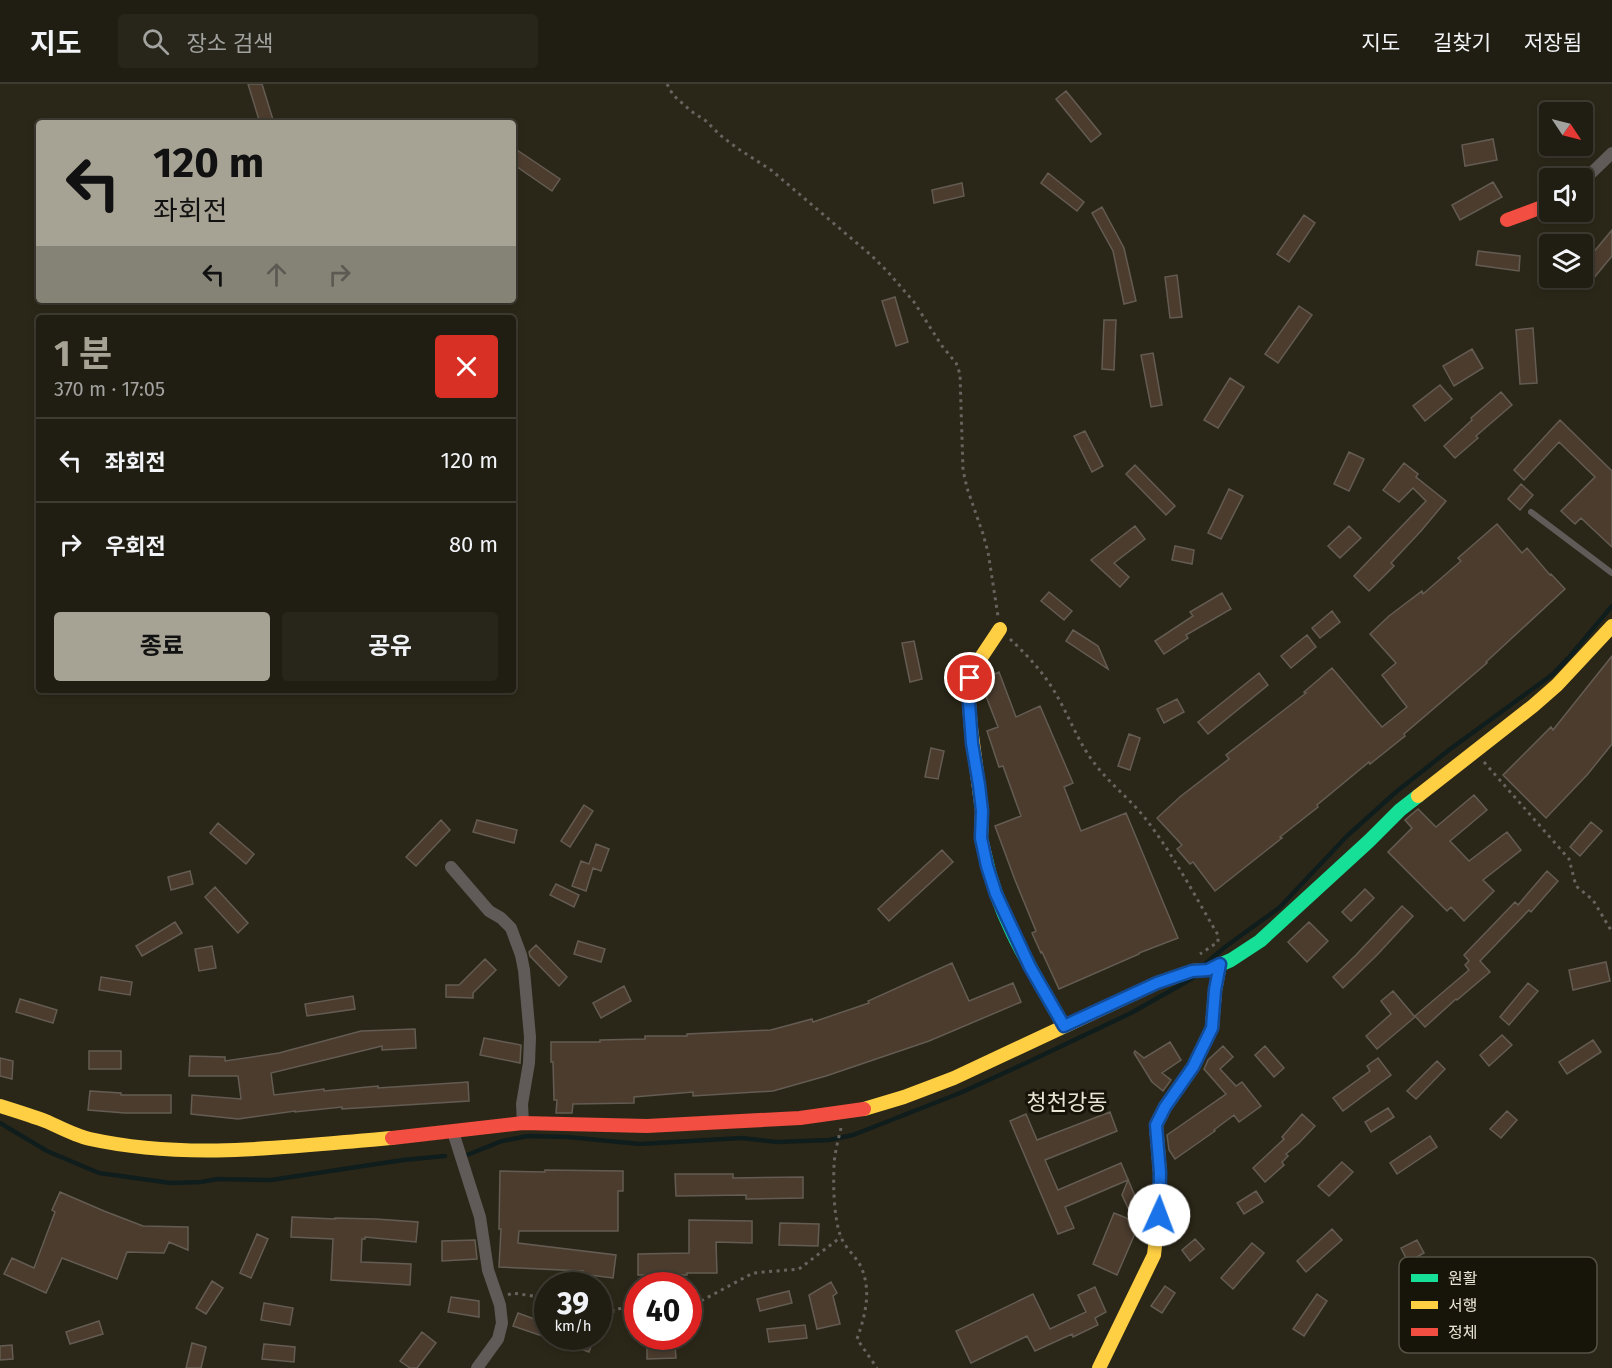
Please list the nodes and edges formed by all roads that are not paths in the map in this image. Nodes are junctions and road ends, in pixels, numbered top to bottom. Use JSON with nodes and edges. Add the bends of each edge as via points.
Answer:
{"nodes":[{"id":1,"x":1612,"y":153,"type":"edge"},
{"id":2,"x":1593,"y":171,"type":"edge"},
{"id":3,"x":1539,"y":208,"type":"edge"},
{"id":4,"x":1508,"y":220,"type":"dead end"},
{"id":5,"x":1532,"y":512,"type":"dead end"},
{"id":6,"x":1612,"y":573,"type":"edge"},
{"id":7,"x":1612,"y":626,"type":"edge"},
{"id":8,"x":1000,"y":629,"type":"road end"},
{"id":9,"x":451,"y":867,"type":"dead end"},
{"id":10,"x":1214,"y":967,"type":"junction"},
{"id":11,"x":1064,"y":1026,"type":"junction"},
{"id":12,"x":0,"y":1106,"type":"edge"},
{"id":13,"x":523,"y":1123,"type":"junction"},
{"id":14,"x":453,"y":1132,"type":"junction"},
{"id":15,"x":477,"y":1368,"type":"edge"},
{"id":16,"x":1099,"y":1368,"type":"edge"}],
"edges":[{"from":1,"to":2,"type":"street"},
{"from":3,"to":4,"type":"street"},
{"from":5,"to":6,"type":"lane"},
{"from":7,"to":10,"type":"street","via":[[1557,685],[1400,810],[1260,940]]},
{"from":8,"to":11,"type":"street","via":[[970,678],[981,838],[996,894],[1013,934]]},
{"from":9,"to":13,"type":"street","via":[[489,911],[511,928],[521,955],[530,1037]]},
{"from":10,"to":11,"type":"street","via":[[1157,983]]},
{"from":10,"to":16,"type":"street","via":[[1212,1028],[1193,1067],[1156,1125],[1160,1202],[1154,1255]]},
{"from":11,"to":13,"type":"street","via":[[954,1078],[855,1111],[800,1118],[647,1126]]},
{"from":12,"to":14,"type":"street","via":[[88,1139],[182,1151]]},
{"from":13,"to":14,"type":"street"},
{"from":14,"to":15,"type":"street","via":[[480,1217],[502,1323],[498,1339]]}]}
